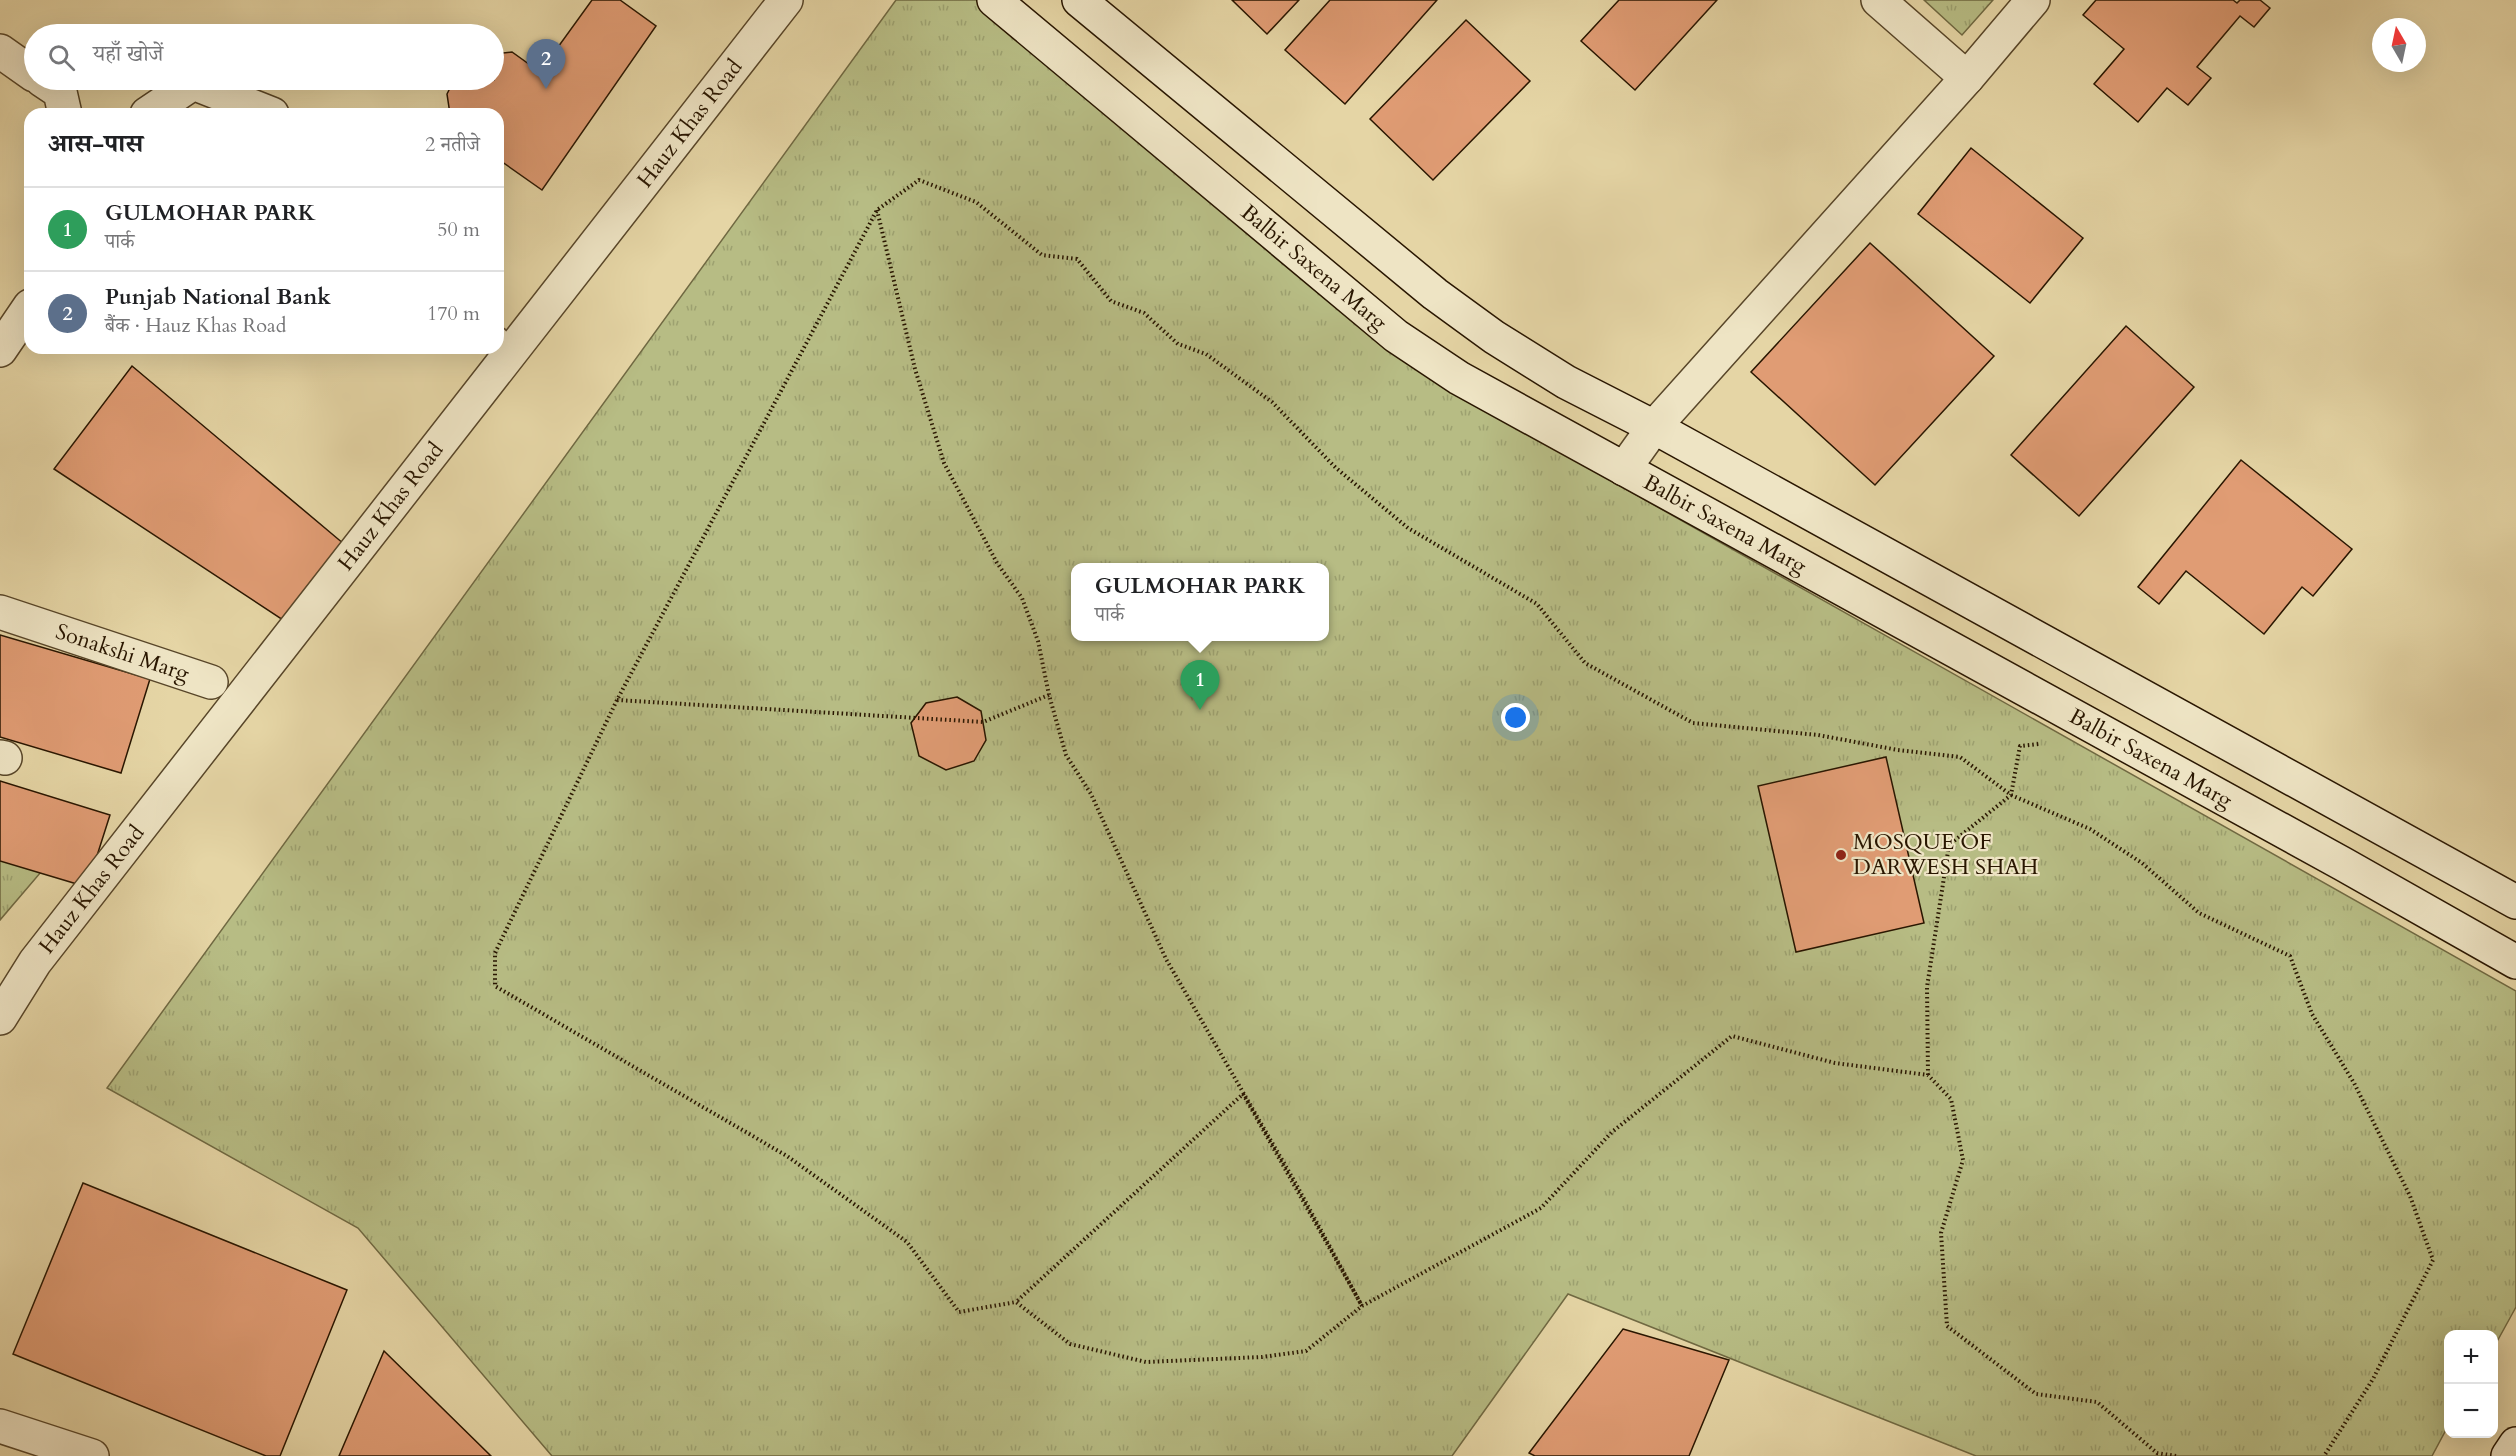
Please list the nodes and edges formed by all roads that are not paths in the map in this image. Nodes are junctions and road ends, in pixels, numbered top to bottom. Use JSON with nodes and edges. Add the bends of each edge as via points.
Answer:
{"nodes":[{"id":1,"x":786,"y":0,"type":"edge"},
{"id":2,"x":994,"y":0,"type":"edge"},
{"id":3,"x":1079,"y":0,"type":"edge"},
{"id":4,"x":1878,"y":0,"type":"edge"},
{"id":5,"x":2033,"y":0,"type":"edge"},
{"id":6,"x":0,"y":51,"type":"edge"},
{"id":7,"x":24,"y":68,"type":"edge"},
{"id":8,"x":1966,"y":78,"type":"junction"},
{"id":9,"x":57,"y":90,"type":"edge"},
{"id":10,"x":183,"y":90,"type":"edge"},
{"id":11,"x":211,"y":90,"type":"edge"},
{"id":12,"x":64,"y":108,"type":"edge"},
{"id":13,"x":156,"y":108,"type":"edge"},
{"id":14,"x":257,"y":108,"type":"edge"},
{"id":15,"x":24,"y":315,"type":"edge"},
{"id":16,"x":506,"y":344,"type":"edge"},
{"id":17,"x":0,"y":350,"type":"edge"},
{"id":18,"x":498,"y":354,"type":"edge"},
{"id":19,"x":1654,"y":428,"type":"junction"},
{"id":20,"x":1624,"y":469,"type":"junction"},
{"id":21,"x":0,"y":612,"type":"edge"},
{"id":22,"x":211,"y":682,"type":"joint"},
{"id":23,"x":245,"y":692,"type":"junction"},
{"id":24,"x":2516,"y":902,"type":"edge"},
{"id":25,"x":2516,"y":962,"type":"edge"},
{"id":26,"x":0,"y":1017,"type":"edge"},
{"id":27,"x":0,"y":1426,"type":"edge"},
{"id":28,"x":2516,"y":1444,"type":"edge"},
{"id":29,"x":92,"y":1456,"type":"edge"},
{"id":30,"x":2508,"y":1456,"type":"edge"}],
"edges":[{"from":1,"to":16,"type":"street","name":"Hauz Khas Road"},
{"from":2,"to":20,"type":"street","name":"Balbir Saxena Marg","via":[[1396,336],[1460,378]]},
{"from":3,"to":19,"type":"street","via":[[1434,294],[1566,382]]},
{"from":4,"to":8,"type":"street"},
{"from":5,"to":8,"type":"street"},
{"from":6,"to":7,"type":"street"},
{"from":8,"to":19,"type":"street"},
{"from":9,"to":12,"type":"street"},
{"from":10,"to":13,"type":"street"},
{"from":11,"to":14,"type":"street"},
{"from":15,"to":17,"type":"street"},
{"from":18,"to":23,"type":"street","name":"Hauz Khas Road"},
{"from":19,"to":20,"type":"street"},
{"from":19,"to":24,"type":"street"},
{"from":20,"to":25,"type":"street","name":"Balbir Saxena Marg"},
{"from":21,"to":22,"type":"street","name":"Sonakshi Marg"},
{"from":22,"to":23,"type":"lane","name":"Sonakshi Marg"},
{"from":23,"to":26,"type":"street","name":"Hauz Khas Road","via":[[35,962]]},
{"from":27,"to":29,"type":"street"},
{"from":28,"to":30,"type":"street"}]}
